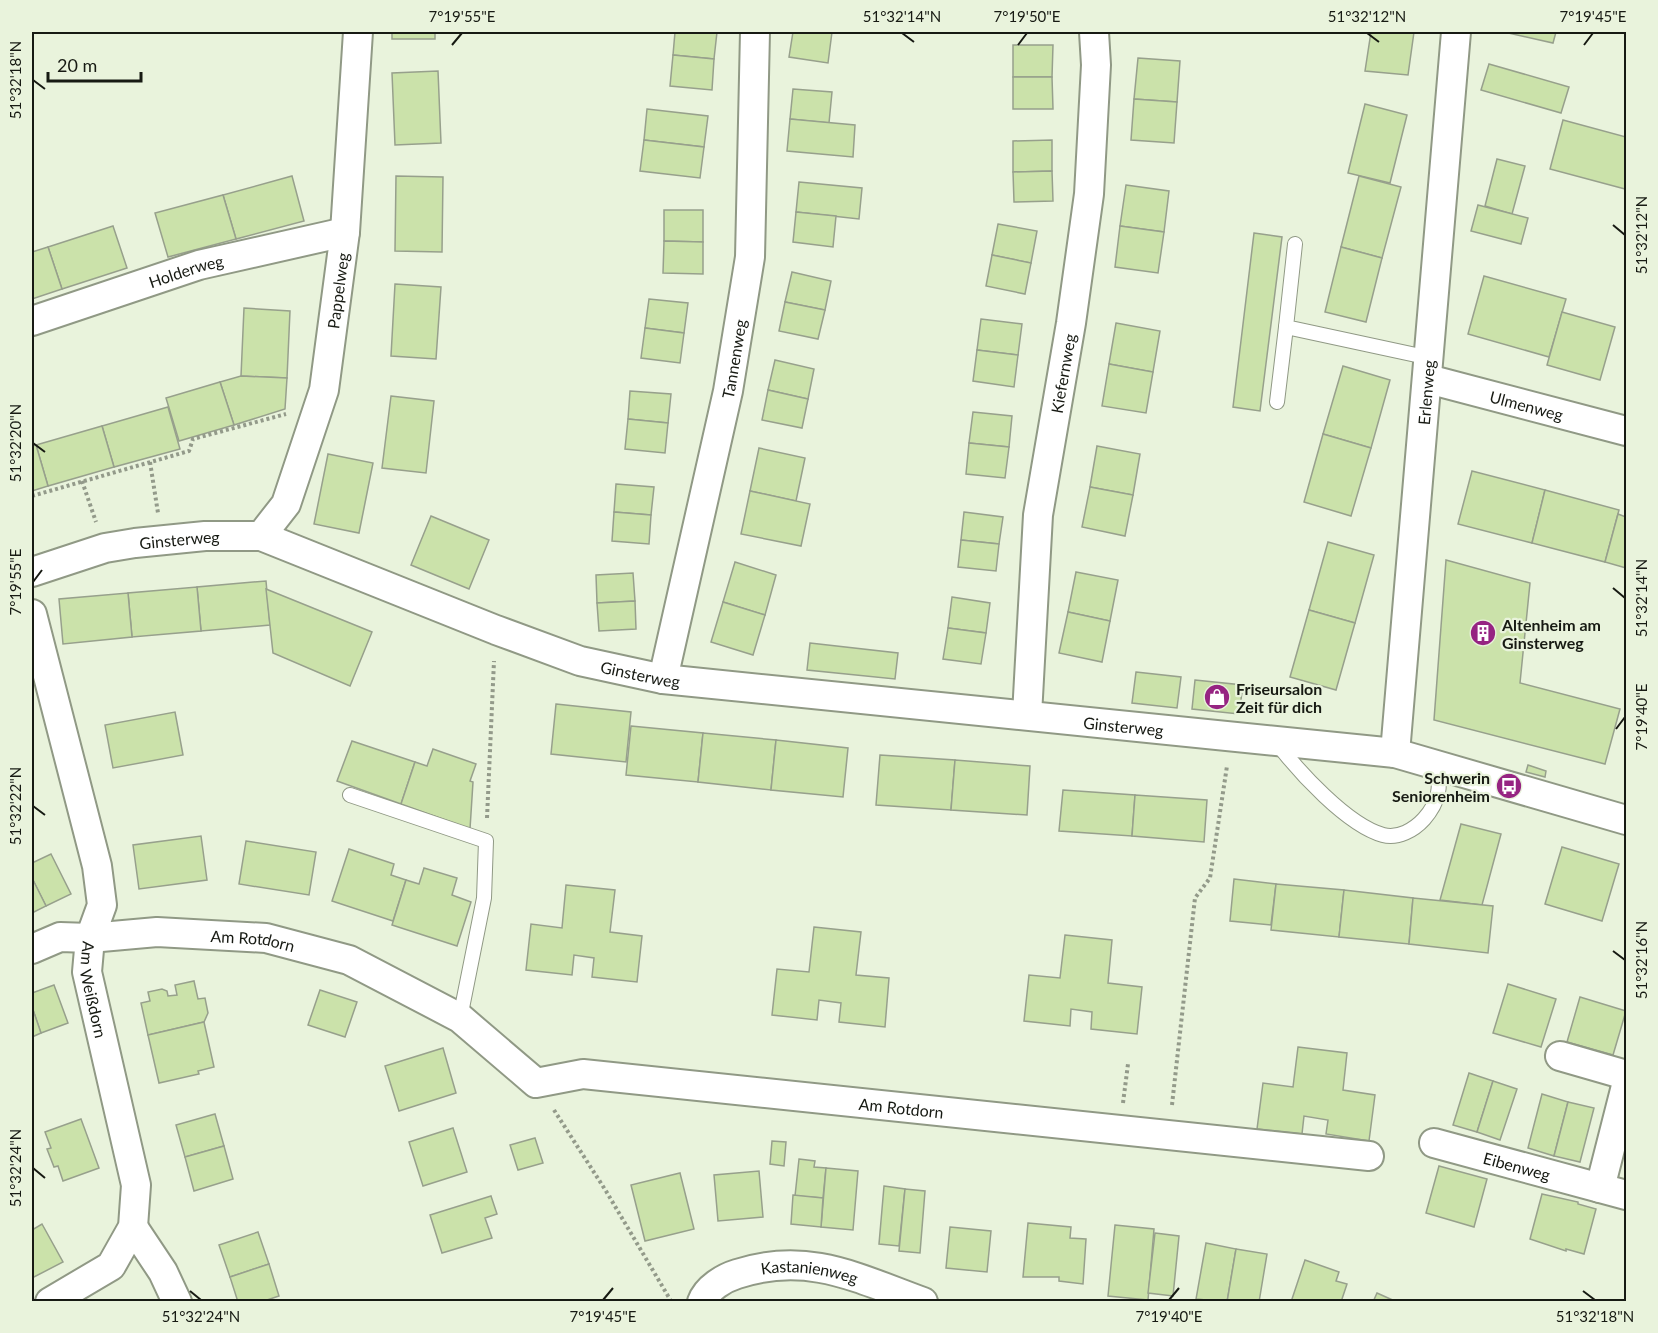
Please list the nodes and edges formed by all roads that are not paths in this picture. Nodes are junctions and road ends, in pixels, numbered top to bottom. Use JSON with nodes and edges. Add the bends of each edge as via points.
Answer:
{"nodes":[{"id":1,"x":358,"y":32,"type":"edge"},
{"id":2,"x":755,"y":32,"type":"edge"},
{"id":3,"x":1094,"y":32,"type":"edge"},
{"id":4,"x":1456,"y":32,"type":"edge"},
{"id":5,"x":345,"y":232,"type":"junction"},
{"id":6,"x":1295,"y":244,"type":"dead end"},
{"id":7,"x":32,"y":321,"type":"edge"},
{"id":8,"x":1286,"y":327,"type":"junction"},
{"id":9,"x":1429,"y":369,"type":"junction"},
{"id":10,"x":1277,"y":402,"type":"dead end"},
{"id":11,"x":1626,"y":431,"type":"edge"},
{"id":12,"x":261,"y":536,"type":"junction"},
{"id":13,"x":32,"y":572,"type":"edge"},
{"id":14,"x":32,"y":614,"type":"edge"},
{"id":15,"x":663,"y":679,"type":"junction"},
{"id":16,"x":1027,"y":715,"type":"junction"},
{"id":17,"x":1275,"y":741,"type":"junction"},
{"id":18,"x":1395,"y":753,"type":"junction"},
{"id":19,"x":1436,"y":764,"type":"junction"},
{"id":20,"x":350,"y":795,"type":"dead end"},
{"id":21,"x":1626,"y":820,"type":"edge"},
{"id":22,"x":90,"y":938,"type":"junction"},
{"id":23,"x":32,"y":949,"type":"edge"},
{"id":24,"x":460,"y":1018,"type":"junction"},
{"id":25,"x":1560,"y":1056,"type":"dead end"},
{"id":26,"x":1626,"y":1075,"type":"edge"},
{"id":27,"x":1626,"y":1086,"type":"edge"},
{"id":28,"x":1434,"y":1143,"type":"dead end"},
{"id":29,"x":1369,"y":1156,"type":"dead end"},
{"id":30,"x":1599,"y":1188,"type":"junction"},
{"id":31,"x":1626,"y":1196,"type":"edge"},
{"id":32,"x":133,"y":1227,"type":"junction"},
{"id":33,"x":50,"y":1302,"type":"edge"},
{"id":34,"x":177,"y":1302,"type":"edge"},
{"id":35,"x":702,"y":1302,"type":"edge"},
{"id":36,"x":923,"y":1302,"type":"edge"}],
"edges":[{"from":1,"to":5,"type":"street","name":"Pappelweg"},
{"from":2,"to":15,"type":"street","name":"Tannenweg","via":[[750,257],[728,390]]},
{"from":3,"to":16,"type":"street","name":"Kiefernweg","via":[[1096,65],[1089,194],[1038,515]]},
{"from":4,"to":9,"type":"street","name":"Erlenweg"},
{"from":5,"to":7,"type":"street","name":"Holderweg","via":[[199,265]]},
{"from":5,"to":12,"type":"street","name":"Pappelweg","via":[[324,390],[286,504]]},
{"from":6,"to":8,"type":"lane"},
{"from":8,"to":9,"type":"lane"},
{"from":8,"to":10,"type":"lane"},
{"from":9,"to":11,"type":"street","name":"Ulmenweg"},
{"from":9,"to":18,"type":"street","name":"Erlenweg"},
{"from":12,"to":13,"type":"street","name":"Ginsterweg","via":[[205,536],[105,548]]},
{"from":12,"to":15,"type":"street","name":"Ginsterweg","via":[[580,661]]},
{"from":14,"to":22,"type":"street","name":"Am Weißdorn","via":[[97,866],[102,905]]},
{"from":15,"to":16,"type":"street","name":"Ginsterweg"},
{"from":16,"to":17,"type":"street","name":"Ginsterweg"},
{"from":17,"to":18,"type":"street","name":"Ginsterweg"},
{"from":17,"to":19,"type":"lane","via":[[1300,773],[1355,819],[1385,836],[1404,834],[1431,812],[1439,796]]},
{"from":18,"to":19,"type":"street","name":"Ginsterweg"},
{"from":19,"to":21,"type":"street","name":"Ginsterweg"},
{"from":20,"to":24,"type":"lane","via":[[486,841],[484,898]]},
{"from":22,"to":23,"type":"street","name":"Am Rotdorn","via":[[60,937]]},
{"from":22,"to":24,"type":"street","name":"Am Rotdorn","via":[[157,932],[266,938],[349,960]]},
{"from":22,"to":32,"type":"street","name":"Am Weißdorn","via":[[87,972],[136,1185]]},
{"from":24,"to":29,"type":"street","name":"Am Rotdorn","via":[[536,1083],[583,1074]]},
{"from":25,"to":26,"type":"street"},
{"from":27,"to":30,"type":"street"},
{"from":28,"to":30,"type":"street","name":"Eibenweg"},
{"from":30,"to":31,"type":"street","name":"Eibenweg"},
{"from":32,"to":33,"type":"street","name":"Am Weißdorn","via":[[111,1266]]},
{"from":32,"to":34,"type":"street","via":[[163,1272]]},
{"from":35,"to":36,"type":"street","name":"Kastanienweg","via":[[723,1278],[766,1265],[825,1267]]}]}
